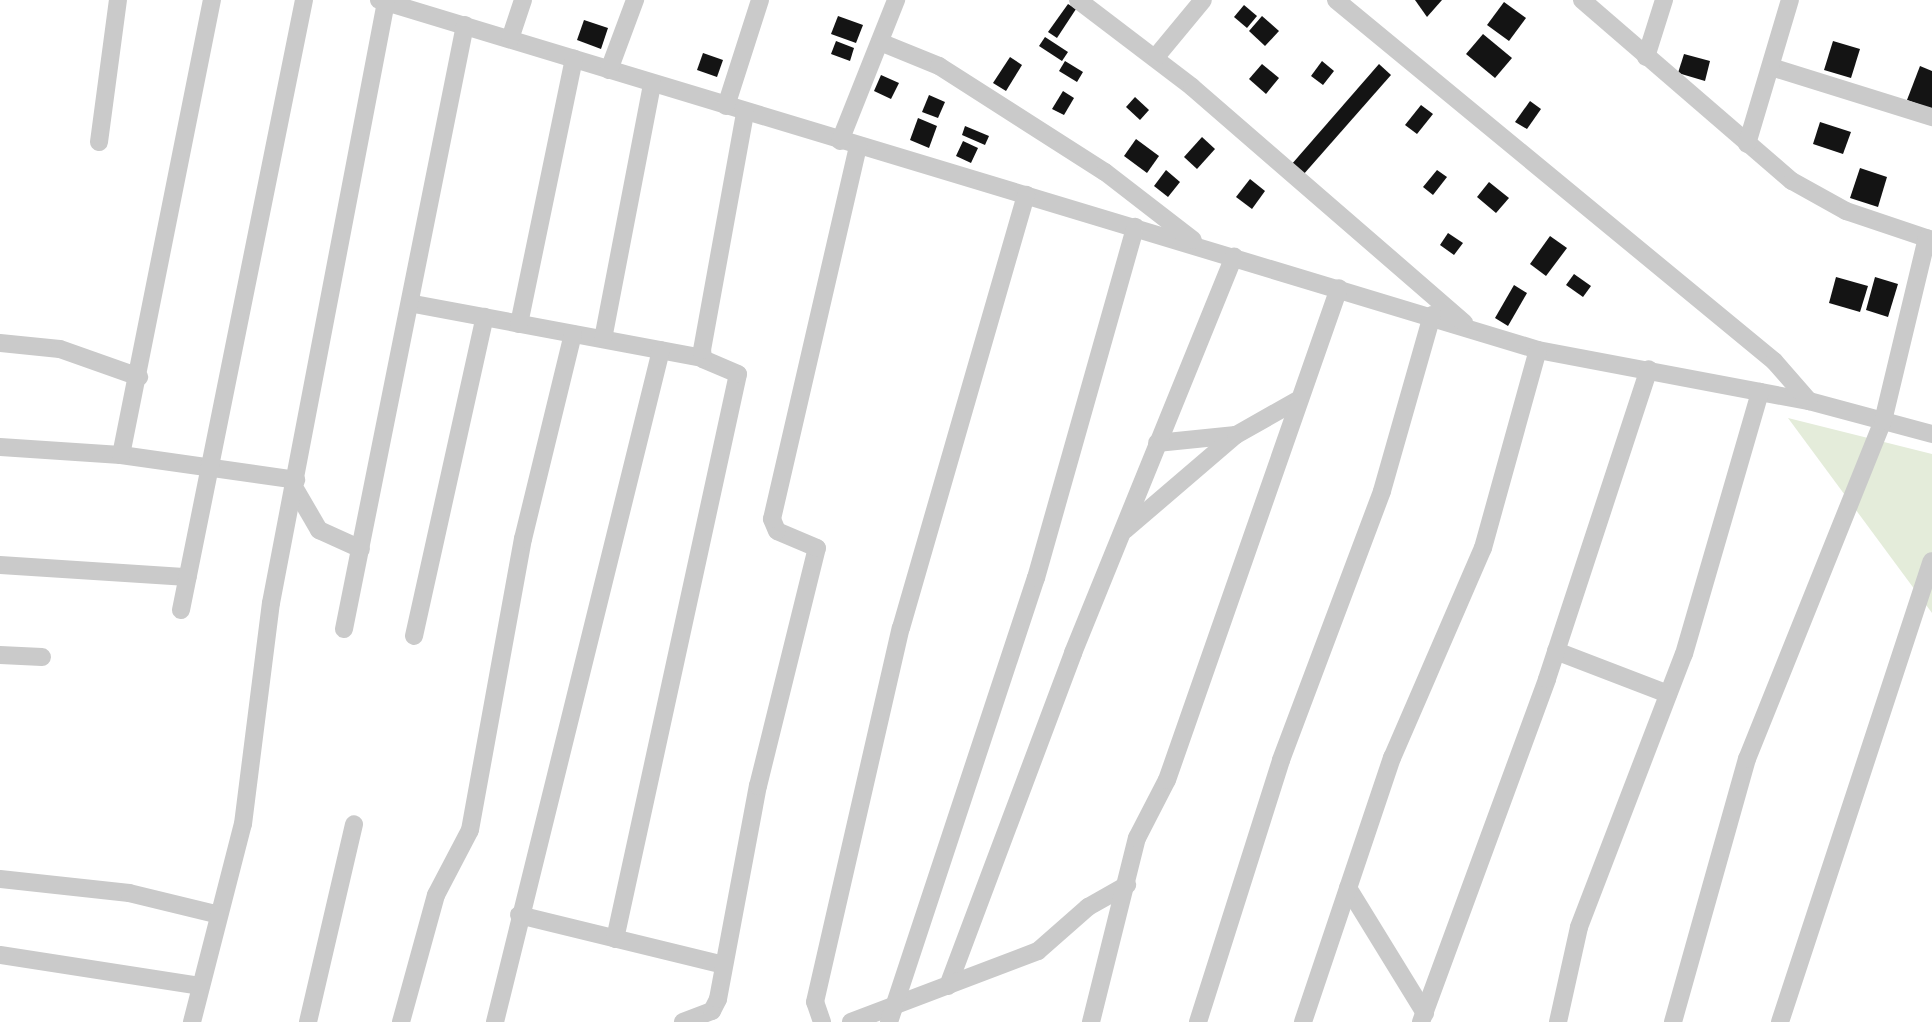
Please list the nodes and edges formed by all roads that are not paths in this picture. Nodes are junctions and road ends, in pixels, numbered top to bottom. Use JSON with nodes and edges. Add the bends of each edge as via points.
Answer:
{"nodes":[{"id":1,"x":118,"y":0,"type":"edge"},
{"id":2,"x":212,"y":0,"type":"edge"},
{"id":3,"x":304,"y":0,"type":"edge"},
{"id":4,"x":524,"y":0,"type":"edge"},
{"id":5,"x":635,"y":0,"type":"edge"},
{"id":6,"x":760,"y":0,"type":"edge"},
{"id":7,"x":896,"y":0,"type":"edge"},
{"id":8,"x":1078,"y":0,"type":"edge"},
{"id":9,"x":1203,"y":0,"type":"edge"},
{"id":10,"x":1336,"y":0,"type":"edge"},
{"id":11,"x":1582,"y":0,"type":"edge"},
{"id":12,"x":1664,"y":0,"type":"edge"},
{"id":13,"x":1790,"y":0,"type":"edge"},
{"id":14,"x":382,"y":1,"type":"edge"},
{"id":15,"x":418,"y":5,"type":"edge"},
{"id":16,"x":465,"y":25,"type":"junction"},
{"id":17,"x":510,"y":38,"type":"junction"},
{"id":18,"x":880,"y":42,"type":"junction"},
{"id":19,"x":1646,"y":57,"type":"junction"},
{"id":20,"x":1155,"y":58,"type":"junction"},
{"id":21,"x":574,"y":59,"type":"junction"},
{"id":22,"x":1771,"y":67,"type":"junction"},
{"id":23,"x":609,"y":70,"type":"junction"},
{"id":24,"x":652,"y":84,"type":"junction"},
{"id":25,"x":726,"y":106,"type":"junction"},
{"id":26,"x":745,"y":113,"type":"junction"},
{"id":27,"x":1932,"y":117,"type":"edge"},
{"id":28,"x":99,"y":142,"type":"dead end"},
{"id":29,"x":849,"y":143,"type":"junction"},
{"id":30,"x":1747,"y":144,"type":"junction"},
{"id":31,"x":1026,"y":195,"type":"junction"},
{"id":32,"x":1135,"y":227,"type":"junction"},
{"id":33,"x":1929,"y":240,"type":"edge"},
{"id":34,"x":1201,"y":246,"type":"junction"},
{"id":35,"x":1234,"y":256,"type":"junction"},
{"id":36,"x":1340,"y":288,"type":"junction"},
{"id":37,"x":414,"y":304,"type":"junction"},
{"id":38,"x":1432,"y":315,"type":"junction"},
{"id":39,"x":485,"y":317,"type":"junction"},
{"id":40,"x":519,"y":324,"type":"junction"},
{"id":41,"x":1472,"y":330,"type":"junction"},
{"id":42,"x":573,"y":334,"type":"junction"},
{"id":43,"x":603,"y":340,"type":"junction"},
{"id":44,"x":0,"y":343,"type":"edge"},
{"id":45,"x":661,"y":350,"type":"junction"},
{"id":46,"x":1538,"y":350,"type":"junction"},
{"id":47,"x":702,"y":358,"type":"junction"},
{"id":48,"x":1649,"y":370,"type":"junction"},
{"id":49,"x":139,"y":377,"type":"junction"},
{"id":50,"x":1760,"y":392,"type":"junction"},
{"id":51,"x":1296,"y":401,"type":"junction"},
{"id":52,"x":1809,"y":401,"type":"junction"},
{"id":53,"x":1884,"y":422,"type":"junction"},
{"id":54,"x":1932,"y":434,"type":"edge"},
{"id":55,"x":1236,"y":435,"type":"junction"},
{"id":56,"x":1157,"y":443,"type":"junction"},
{"id":57,"x":0,"y":446,"type":"edge"},
{"id":58,"x":121,"y":455,"type":"junction"},
{"id":59,"x":212,"y":465,"type":"junction"},
{"id":60,"x":295,"y":483,"type":"junction"},
{"id":61,"x":1120,"y":534,"type":"junction"},
{"id":62,"x":362,"y":549,"type":"junction"},
{"id":63,"x":1932,"y":560,"type":"edge"},
{"id":64,"x":0,"y":565,"type":"edge"},
{"id":65,"x":188,"y":577,"type":"junction"},
{"id":66,"x":181,"y":610,"type":"dead end"},
{"id":67,"x":344,"y":629,"type":"dead end"},
{"id":68,"x":414,"y":636,"type":"dead end"},
{"id":69,"x":1556,"y":652,"type":"junction"},
{"id":70,"x":0,"y":654,"type":"edge"},
{"id":71,"x":42,"y":657,"type":"dead end"},
{"id":72,"x":1668,"y":694,"type":"junction"},
{"id":73,"x":354,"y":824,"type":"dead end"},
{"id":74,"x":0,"y":879,"type":"edge"},
{"id":75,"x":1127,"y":885,"type":"junction"},
{"id":76,"x":1348,"y":888,"type":"junction"},
{"id":77,"x":215,"y":914,"type":"junction"},
{"id":78,"x":519,"y":915,"type":"junction"},
{"id":79,"x":615,"y":938,"type":"junction"},
{"id":80,"x":0,"y":955,"type":"edge"},
{"id":81,"x":724,"y":965,"type":"junction"},
{"id":82,"x":200,"y":986,"type":"junction"},
{"id":83,"x":948,"y":986,"type":"junction"},
{"id":84,"x":891,"y":1014,"type":"edge"},
{"id":85,"x":1423,"y":1018,"type":"edge"},
{"id":86,"x":192,"y":1022,"type":"edge"},
{"id":87,"x":308,"y":1022,"type":"edge"},
{"id":88,"x":401,"y":1022,"type":"edge"},
{"id":89,"x":495,"y":1022,"type":"edge"},
{"id":90,"x":683,"y":1022,"type":"edge"},
{"id":91,"x":822,"y":1022,"type":"edge"},
{"id":92,"x":851,"y":1022,"type":"edge"},
{"id":93,"x":1091,"y":1022,"type":"edge"},
{"id":94,"x":1198,"y":1022,"type":"edge"},
{"id":95,"x":1303,"y":1022,"type":"edge"},
{"id":96,"x":1558,"y":1022,"type":"edge"},
{"id":97,"x":1673,"y":1022,"type":"edge"},
{"id":98,"x":1780,"y":1022,"type":"edge"}],
"edges":[{"from":1,"to":28,"type":"street"},
{"from":2,"to":49,"type":"street"},
{"from":3,"to":59,"type":"street"},
{"from":4,"to":17,"type":"street"},
{"from":5,"to":23,"type":"street"},
{"from":6,"to":25,"type":"street"},
{"from":7,"to":18,"type":"street"},
{"from":8,"to":20,"type":"street"},
{"from":9,"to":20,"type":"street"},
{"from":10,"to":52,"type":"street","via":[[1774,360]]},
{"from":11,"to":19,"type":"street"},
{"from":12,"to":19,"type":"street"},
{"from":13,"to":22,"type":"street"},
{"from":14,"to":15,"type":"street"},
{"from":14,"to":60,"type":"street"},
{"from":15,"to":16,"type":"street"},
{"from":16,"to":17,"type":"street"},
{"from":16,"to":37,"type":"street"},
{"from":17,"to":21,"type":"street"},
{"from":18,"to":29,"type":"street"},
{"from":18,"to":34,"type":"street","via":[[939,66],[1104,172]]},
{"from":19,"to":30,"type":"street"},
{"from":20,"to":41,"type":"street"},
{"from":21,"to":23,"type":"street"},
{"from":21,"to":40,"type":"street"},
{"from":22,"to":27,"type":"street"},
{"from":22,"to":30,"type":"street"},
{"from":23,"to":24,"type":"street"},
{"from":24,"to":25,"type":"street"},
{"from":24,"to":43,"type":"street"},
{"from":25,"to":26,"type":"street"},
{"from":26,"to":29,"type":"street"},
{"from":26,"to":47,"type":"street"},
{"from":29,"to":31,"type":"street"},
{"from":29,"to":81,"type":"street","via":[[772,519],[773,528],[817,548],[758,786]]},
{"from":30,"to":33,"type":"street","via":[[1823,202]]},
{"from":31,"to":32,"type":"street"},
{"from":31,"to":91,"type":"street","via":[[901,628],[815,1002]]},
{"from":32,"to":34,"type":"street"},
{"from":32,"to":84,"type":"street","via":[[1026,612]]},
{"from":33,"to":53,"type":"street"},
{"from":34,"to":35,"type":"street"},
{"from":35,"to":36,"type":"street"},
{"from":35,"to":56,"type":"street"},
{"from":36,"to":38,"type":"street"},
{"from":36,"to":51,"type":"street"},
{"from":37,"to":39,"type":"street"},
{"from":37,"to":62,"type":"street"},
{"from":38,"to":41,"type":"street"},
{"from":38,"to":94,"type":"street","via":[[1382,491],[1281,760]]},
{"from":39,"to":40,"type":"street"},
{"from":39,"to":68,"type":"street"},
{"from":40,"to":42,"type":"street"},
{"from":41,"to":46,"type":"street"},
{"from":42,"to":43,"type":"street"},
{"from":42,"to":88,"type":"street","via":[[523,540],[470,830],[436,895]]},
{"from":43,"to":45,"type":"street"},
{"from":44,"to":49,"type":"street","via":[[60,349]]},
{"from":45,"to":47,"type":"street"},
{"from":45,"to":78,"type":"street","via":[[561,774]]},
{"from":46,"to":48,"type":"street"},
{"from":46,"to":76,"type":"street","via":[[1482,548],[1392,758]]},
{"from":47,"to":79,"type":"street","via":[[738,374]]},
{"from":48,"to":50,"type":"street"},
{"from":48,"to":69,"type":"street"},
{"from":49,"to":58,"type":"street"},
{"from":50,"to":52,"type":"street"},
{"from":50,"to":72,"type":"street","via":[[1722,535]]},
{"from":51,"to":55,"type":"street"},
{"from":51,"to":75,"type":"street","via":[[1167,780],[1144,820]]},
{"from":52,"to":53,"type":"street"},
{"from":53,"to":54,"type":"street"},
{"from":53,"to":97,"type":"street","via":[[1747,759]]},
{"from":55,"to":56,"type":"street"},
{"from":55,"to":61,"type":"street"},
{"from":56,"to":61,"type":"street"},
{"from":57,"to":58,"type":"street"},
{"from":58,"to":59,"type":"street"},
{"from":59,"to":60,"type":"street"},
{"from":59,"to":65,"type":"street"},
{"from":60,"to":62,"type":"street","via":[[319,530]]},
{"from":60,"to":77,"type":"street","via":[[271,603],[243,824]]},
{"from":61,"to":83,"type":"street"},
{"from":62,"to":67,"type":"street"},
{"from":63,"to":98,"type":"street"},
{"from":64,"to":65,"type":"street"},
{"from":65,"to":66,"type":"street"},
{"from":69,"to":72,"type":"street"},
{"from":69,"to":85,"type":"street"},
{"from":70,"to":71,"type":"street"},
{"from":72,"to":96,"type":"street","via":[[1580,926]]},
{"from":73,"to":87,"type":"street"},
{"from":74,"to":77,"type":"street","via":[[130,894]]},
{"from":75,"to":83,"type":"street","via":[[1088,907],[1038,951]]},
{"from":75,"to":93,"type":"street"},
{"from":76,"to":85,"type":"street"},
{"from":76,"to":95,"type":"street"},
{"from":77,"to":82,"type":"street"},
{"from":78,"to":79,"type":"street"},
{"from":78,"to":89,"type":"street"},
{"from":79,"to":81,"type":"street"},
{"from":80,"to":82,"type":"street"},
{"from":81,"to":90,"type":"street","via":[[716,1006]]},
{"from":82,"to":86,"type":"street"},
{"from":83,"to":84,"type":"street"},
{"from":84,"to":92,"type":"street"}]}
